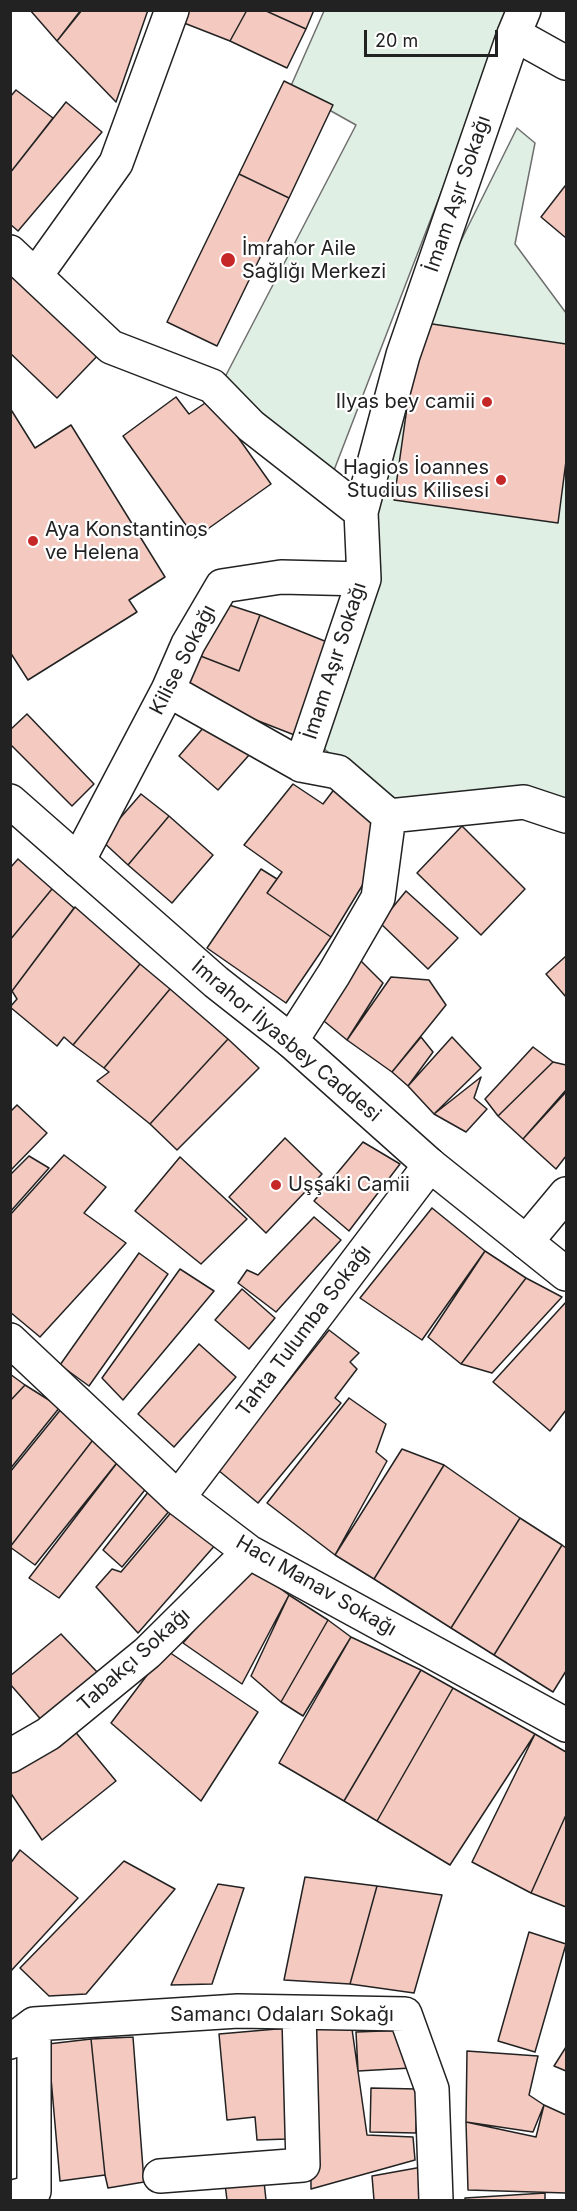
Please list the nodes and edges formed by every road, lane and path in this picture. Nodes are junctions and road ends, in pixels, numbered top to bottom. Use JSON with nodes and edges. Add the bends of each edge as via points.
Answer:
{"nodes":[{"id":1,"x":172,"y":10,"type":"edge"},
{"id":2,"x":519,"y":22,"type":"edge"},
{"id":3,"x":567,"y":63,"type":"edge"},
{"id":4,"x":10,"y":252,"type":"edge"},
{"id":5,"x":36,"y":275,"type":"junction"},
{"id":6,"x":361,"y":512,"type":"junction"},
{"id":7,"x":364,"y":579,"type":"junction"},
{"id":8,"x":168,"y":690,"type":"junction"},
{"id":9,"x":301,"y":765,"type":"junction"},
{"id":10,"x":10,"y":801,"type":"edge"},
{"id":11,"x":389,"y":816,"type":"junction"},
{"id":12,"x":567,"y":816,"type":"edge"},
{"id":13,"x":78,"y":861,"type":"junction"},
{"id":14,"x":291,"y":1041,"type":"junction"},
{"id":15,"x":430,"y":1165,"type":"junction"},
{"id":16,"x":567,"y":1194,"type":"edge"},
{"id":17,"x":526,"y":1242,"type":"junction"},
{"id":18,"x":567,"y":1274,"type":"edge"},
{"id":19,"x":10,"y":1340,"type":"edge"},
{"id":20,"x":178,"y":1497,"type":"junction"},
{"id":21,"x":249,"y":1552,"type":"junction"},
{"id":22,"x":567,"y":1725,"type":"edge"},
{"id":23,"x":10,"y":1756,"type":"edge"},
{"id":24,"x":299,"y":2013,"type":"junction"},
{"id":25,"x":22,"y":2033,"type":"edge"},
{"id":26,"x":160,"y":2176,"type":"dead end"},
{"id":27,"x":10,"y":2198,"type":"edge"},
{"id":28,"x":436,"y":2200,"type":"edge"}],
"edges":[{"from":1,"to":5,"type":"street","via":[[116,163]]},
{"from":2,"to":3,"type":"street"},
{"from":2,"to":6,"type":"street","name":"İmam Aşır Sokağı","via":[[402,355]]},
{"from":4,"to":5,"type":"street"},
{"from":5,"to":6,"type":"street","via":[[111,347],[212,386],[251,426]]},
{"from":6,"to":7,"type":"street","name":"İmam Aşır Sokağı"},
{"from":7,"to":8,"type":"street","name":"Kilise Sokağı","via":[[281,577],[222,586],[188,644]]},
{"from":7,"to":9,"type":"street","name":"İmam Aşır Sokağı"},
{"from":8,"to":9,"type":"street"},
{"from":8,"to":13,"type":"street","name":"Kilise Sokağı"},
{"from":9,"to":11,"type":"street","name":"İmam Aşır Sokağı","via":[[338,772]]},
{"from":10,"to":13,"type":"street","name":"İmrahor İlyasbey Caddesi"},
{"from":11,"to":12,"type":"street","via":[[524,802]]},
{"from":11,"to":14,"type":"street","via":[[378,898]]},
{"from":13,"to":14,"type":"street","name":"İmrahor İlyasbey Caddesi","via":[[216,982]]},
{"from":14,"to":15,"type":"street","name":"İmrahor İlyasbey Caddesi"},
{"from":15,"to":17,"type":"street","name":"İmrahor İlyasbey Caddesi"},
{"from":15,"to":20,"type":"street","name":"Tahta Tulumba Sokağı"},
{"from":16,"to":17,"type":"street"},
{"from":17,"to":18,"type":"street","name":"İmrahor İlyasbey Caddesi"},
{"from":19,"to":20,"type":"street","name":"Hacı Manav Sokağı"},
{"from":20,"to":21,"type":"street","name":"Hacı Manav Sokağı"},
{"from":21,"to":22,"type":"street","name":"Hacı Manav Sokağı"},
{"from":21,"to":23,"type":"street","name":"Tabakçı Sokağı","via":[[147,1653],[48,1734]]},
{"from":24,"to":25,"type":"street","name":"Samancı Odaları Sokağı","via":[[238,2011]]},
{"from":24,"to":26,"type":"street","via":[[303,2165]]},
{"from":24,"to":28,"type":"street","name":"Samancı Odaları Sokağı","via":[[405,2014],[432,2089]]},
{"from":25,"to":27,"type":"street","via":[[34,2191]]}]}
